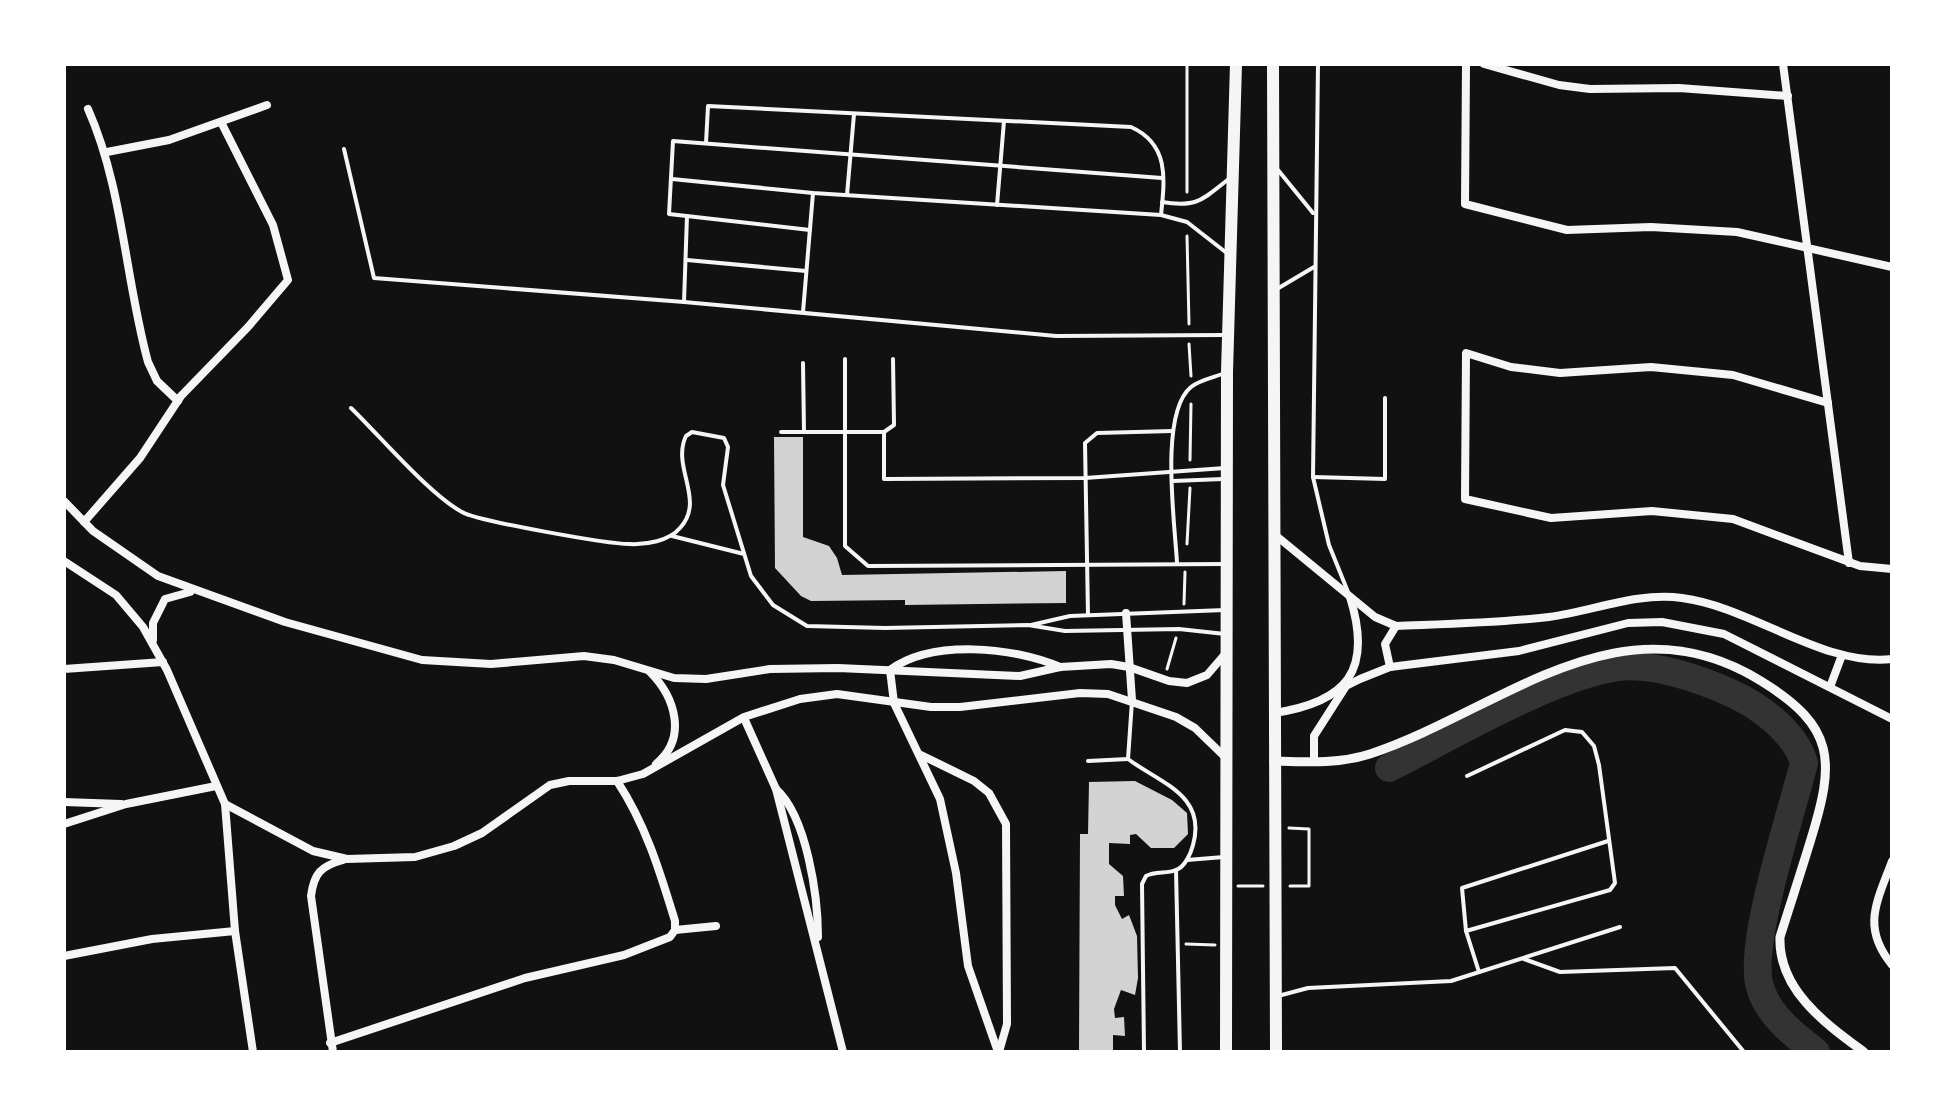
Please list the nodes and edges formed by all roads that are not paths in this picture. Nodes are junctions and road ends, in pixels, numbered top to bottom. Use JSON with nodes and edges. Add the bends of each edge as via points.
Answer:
{"nodes":[{"id":1,"x":1236,"y":64,"type":"edge"},
{"id":2,"x":1273,"y":64,"type":"edge"},
{"id":3,"x":1318,"y":64,"type":"edge"},
{"id":4,"x":1466,"y":64,"type":"edge"},
{"id":5,"x":1484,"y":64,"type":"edge"},
{"id":6,"x":1783,"y":64,"type":"edge"},
{"id":7,"x":1788,"y":96,"type":"junction"},
{"id":8,"x":267,"y":105,"type":"dead end"},
{"id":9,"x":88,"y":109,"type":"dead end"},
{"id":10,"x":854,"y":114,"type":"junction"},
{"id":11,"x":1004,"y":121,"type":"junction"},
{"id":12,"x":221,"y":122,"type":"junction"},
{"id":13,"x":706,"y":143,"type":"junction"},
{"id":14,"x":344,"y":149,"type":"dead end"},
{"id":15,"x":107,"y":152,"type":"junction"},
{"id":16,"x":849,"y":154,"type":"junction"},
{"id":17,"x":1001,"y":166,"type":"junction"},
{"id":18,"x":1275,"y":166,"type":"junction"},
{"id":19,"x":1232,"y":176,"type":"junction"},
{"id":20,"x":1162,"y":178,"type":"junction"},
{"id":21,"x":672,"y":179,"type":"junction"},
{"id":22,"x":813,"y":193,"type":"junction"},
{"id":23,"x":847,"y":195,"type":"junction"},
{"id":24,"x":1162,"y":202,"type":"junction"},
{"id":25,"x":1465,"y":204,"type":"junction"},
{"id":26,"x":997,"y":205,"type":"junction"},
{"id":27,"x":1454,"y":211,"type":"dead end"},
{"id":28,"x":1314,"y":214,"type":"junction"},
{"id":29,"x":1161,"y":215,"type":"junction"},
{"id":30,"x":687,"y":216,"type":"junction"},
{"id":31,"x":810,"y":230,"type":"junction"},
{"id":32,"x":1808,"y":247,"type":"junction"},
{"id":33,"x":1229,"y":256,"type":"junction"},
{"id":34,"x":687,"y":260,"type":"junction"},
{"id":35,"x":1314,"y":267,"type":"junction"},
{"id":36,"x":1892,"y":267,"type":"edge"},
{"id":37,"x":806,"y":271,"type":"junction"},
{"id":38,"x":1275,"y":290,"type":"junction"},
{"id":39,"x":684,"y":302,"type":"junction"},
{"id":40,"x":803,"y":312,"type":"junction"},
{"id":41,"x":1228,"y":335,"type":"junction"},
{"id":42,"x":845,"y":359,"type":"dead end"},
{"id":43,"x":893,"y":359,"type":"dead end"},
{"id":44,"x":803,"y":363,"type":"dead end"},
{"id":45,"x":1227,"y":372,"type":"junction"},
{"id":46,"x":1385,"y":398,"type":"dead end"},
{"id":47,"x":178,"y":401,"type":"junction"},
{"id":48,"x":1828,"y":403,"type":"junction"},
{"id":49,"x":351,"y":408,"type":"dead end"},
{"id":50,"x":1173,"y":431,"type":"junction"},
{"id":51,"x":781,"y":432,"type":"dead end"},
{"id":52,"x":804,"y":432,"type":"junction"},
{"id":53,"x":845,"y":432,"type":"junction"},
{"id":54,"x":884,"y":432,"type":"junction"},
{"id":55,"x":1173,"y":471,"type":"junction"},
{"id":56,"x":1227,"y":474,"type":"junction"},
{"id":57,"x":1313,"y":477,"type":"junction"},
{"id":58,"x":1085,"y":478,"type":"junction"},
{"id":59,"x":1173,"y":481,"type":"junction"},
{"id":60,"x":64,"y":501,"type":"edge"},
{"id":61,"x":84,"y":522,"type":"junction"},
{"id":62,"x":1273,"y":533,"type":"junction"},
{"id":63,"x":670,"y":535,"type":"junction"},
{"id":64,"x":744,"y":554,"type":"junction"},
{"id":65,"x":64,"y":561,"type":"edge"},
{"id":66,"x":1177,"y":563,"type":"junction"},
{"id":67,"x":1849,"y":563,"type":"junction"},
{"id":68,"x":1086,"y":564,"type":"junction"},
{"id":69,"x":1227,"y":564,"type":"junction"},
{"id":70,"x":1892,"y":569,"type":"edge"},
{"id":71,"x":195,"y":591,"type":"junction"},
{"id":72,"x":1350,"y":596,"type":"junction"},
{"id":73,"x":1227,"y":610,"type":"junction"},
{"id":74,"x":1126,"y":613,"type":"junction"},
{"id":75,"x":1088,"y":615,"type":"junction"},
{"id":76,"x":1028,"y":625,"type":"junction"},
{"id":77,"x":1396,"y":626,"type":"junction"},
{"id":78,"x":1127,"y":631,"type":"junction"},
{"id":79,"x":1227,"y":634,"type":"junction"},
{"id":80,"x":154,"y":643,"type":"junction"},
{"id":81,"x":1227,"y":651,"type":"junction"},
{"id":82,"x":1842,"y":655,"type":"junction"},
{"id":83,"x":1892,"y":659,"type":"edge"},
{"id":84,"x":163,"y":662,"type":"junction"},
{"id":85,"x":1060,"y":667,"type":"junction"},
{"id":86,"x":1129,"y":667,"type":"junction"},
{"id":87,"x":1390,"y":667,"type":"junction"},
{"id":88,"x":64,"y":669,"type":"edge"},
{"id":89,"x":648,"y":669,"type":"junction"},
{"id":90,"x":890,"y":670,"type":"junction"},
{"id":91,"x":1346,"y":686,"type":"junction"},
{"id":92,"x":1830,"y":687,"type":"junction"},
{"id":93,"x":1132,"y":700,"type":"junction"},
{"id":94,"x":894,"y":703,"type":"junction"},
{"id":95,"x":1274,"y":713,"type":"junction"},
{"id":96,"x":744,"y":718,"type":"junction"},
{"id":97,"x":1892,"y":719,"type":"edge"},
{"id":98,"x":921,"y":755,"type":"junction"},
{"id":99,"x":1226,"y":758,"type":"junction"},
{"id":100,"x":1128,"y":759,"type":"junction"},
{"id":101,"x":1088,"y":761,"type":"dead end"},
{"id":102,"x":1274,"y":761,"type":"junction"},
{"id":103,"x":1314,"y":762,"type":"junction"},
{"id":104,"x":643,"y":774,"type":"junction"},
{"id":105,"x":1467,"y":776,"type":"dead end"},
{"id":106,"x":617,"y":781,"type":"junction"},
{"id":107,"x":216,"y":786,"type":"junction"},
{"id":108,"x":64,"y":802,"type":"edge"},
{"id":109,"x":126,"y":804,"type":"junction"},
{"id":110,"x":225,"y":804,"type":"junction"},
{"id":111,"x":64,"y":824,"type":"edge"},
{"id":112,"x":1608,"y":841,"type":"junction"},
{"id":113,"x":1227,"y":857,"type":"junction"},
{"id":114,"x":347,"y":859,"type":"junction"},
{"id":115,"x":1187,"y":860,"type":"junction"},
{"id":116,"x":1892,"y":861,"type":"edge"},
{"id":117,"x":1176,"y":870,"type":"junction"},
{"id":118,"x":716,"y":926,"type":"dead end"},
{"id":119,"x":1620,"y":927,"type":"dead end"},
{"id":120,"x":675,"y":930,"type":"junction"},
{"id":121,"x":235,"y":931,"type":"junction"},
{"id":122,"x":1466,"y":931,"type":"junction"},
{"id":123,"x":64,"y":956,"type":"edge"},
{"id":124,"x":1522,"y":959,"type":"junction"},
{"id":125,"x":1892,"y":965,"type":"edge"},
{"id":126,"x":1479,"y":972,"type":"junction"},
{"id":127,"x":1276,"y":997,"type":"junction"},
{"id":128,"x":331,"y":1047,"type":"edge"},
{"id":129,"x":253,"y":1052,"type":"edge"},
{"id":130,"x":843,"y":1052,"type":"edge"},
{"id":131,"x":998,"y":1052,"type":"edge"},
{"id":132,"x":1144,"y":1052,"type":"edge"},
{"id":133,"x":1180,"y":1052,"type":"edge"},
{"id":134,"x":1226,"y":1052,"type":"edge"},
{"id":135,"x":1276,"y":1052,"type":"edge"},
{"id":136,"x":1744,"y":1052,"type":"edge"},
{"id":137,"x":1864,"y":1052,"type":"edge"}],
"edges":[{"from":1,"to":19,"type":"highway"},
{"from":2,"to":18,"type":"highway"},
{"from":3,"to":28,"type":"lane"},
{"from":4,"to":25,"type":"street"},
{"from":5,"to":7,"type":"street","via":[[1590,89],[1679,88]]},
{"from":6,"to":7,"type":"street"},
{"from":7,"to":32,"type":"street"},
{"from":8,"to":12,"type":"street"},
{"from":9,"to":15,"type":"street"},
{"from":10,"to":11,"type":"lane"},
{"from":10,"to":13,"type":"lane","via":[[708,106]]},
{"from":10,"to":16,"type":"lane"},
{"from":11,"to":17,"type":"lane"},
{"from":11,"to":20,"type":"lane","via":[[1131,127],[1150,135],[1160,153]]},
{"from":12,"to":15,"type":"street","via":[[169,140]]},
{"from":12,"to":47,"type":"street","via":[[273,225],[288,280]]},
{"from":13,"to":16,"type":"lane"},
{"from":13,"to":21,"type":"lane","via":[[673,141]]},
{"from":14,"to":39,"type":"lane","via":[[374,278]]},
{"from":15,"to":47,"type":"street","via":[[148,362],[157,381]]},
{"from":16,"to":17,"type":"lane"},
{"from":16,"to":23,"type":"lane"},
{"from":17,"to":20,"type":"lane"},
{"from":17,"to":26,"type":"lane"},
{"from":18,"to":28,"type":"lane"},
{"from":18,"to":38,"type":"highway"},
{"from":19,"to":24,"type":"lane","via":[[1199,203]]},
{"from":19,"to":33,"type":"highway"},
{"from":20,"to":24,"type":"lane"},
{"from":21,"to":22,"type":"lane"},
{"from":21,"to":30,"type":"lane","via":[[669,214]]},
{"from":22,"to":23,"type":"lane"},
{"from":22,"to":31,"type":"lane"},
{"from":23,"to":26,"type":"lane"},
{"from":24,"to":29,"type":"lane"},
{"from":25,"to":27,"type":"street"},
{"from":25,"to":32,"type":"street","via":[[1567,230],[1681,227]]},
{"from":26,"to":29,"type":"lane"},
{"from":28,"to":35,"type":"lane"},
{"from":29,"to":33,"type":"lane","via":[[1187,222]]},
{"from":30,"to":31,"type":"lane"},
{"from":30,"to":34,"type":"lane"},
{"from":31,"to":37,"type":"lane"},
{"from":32,"to":36,"type":"street"},
{"from":32,"to":48,"type":"street"},
{"from":33,"to":41,"type":"highway"},
{"from":34,"to":37,"type":"lane"},
{"from":34,"to":39,"type":"lane"},
{"from":35,"to":38,"type":"lane"},
{"from":35,"to":57,"type":"lane"},
{"from":37,"to":40,"type":"lane"},
{"from":38,"to":62,"type":"highway"},
{"from":39,"to":40,"type":"lane"},
{"from":40,"to":41,"type":"lane","via":[[1056,336]]},
{"from":41,"to":45,"type":"highway"},
{"from":42,"to":53,"type":"lane"},
{"from":43,"to":54,"type":"lane","via":[[894,425]]},
{"from":44,"to":52,"type":"lane"},
{"from":45,"to":50,"type":"lane","via":[[1192,385]]},
{"from":45,"to":56,"type":"highway"},
{"from":46,"to":57,"type":"lane","via":[[1385,479]]},
{"from":47,"to":61,"type":"street","via":[[140,458]]},
{"from":48,"to":67,"type":"street"},
{"from":48,"to":67,"type":"street","via":[[1719,373],[1651,367],[1560,373],[1511,367],[1466,353],[1465,499],[1551,518],[1652,511],[1733,519]]},
{"from":49,"to":63,"type":"lane","via":[[464,514],[619,543],[649,543]]},
{"from":50,"to":55,"type":"lane"},
{"from":50,"to":58,"type":"lane","via":[[1088,437]]},
{"from":51,"to":52,"type":"lane"},
{"from":52,"to":53,"type":"lane"},
{"from":53,"to":54,"type":"lane"},
{"from":53,"to":68,"type":"lane","via":[[845,546],[868,566]]},
{"from":54,"to":58,"type":"lane","via":[[884,479]]},
{"from":55,"to":56,"type":"lane"},
{"from":55,"to":58,"type":"lane"},
{"from":55,"to":59,"type":"lane"},
{"from":56,"to":59,"type":"lane"},
{"from":56,"to":69,"type":"highway"},
{"from":57,"to":72,"type":"lane","via":[[1329,545]]},
{"from":58,"to":68,"type":"lane"},
{"from":59,"to":66,"type":"lane"},
{"from":60,"to":61,"type":"street"},
{"from":61,"to":71,"type":"street","via":[[158,576]]},
{"from":62,"to":72,"type":"street"},
{"from":62,"to":95,"type":"highway"},
{"from":63,"to":64,"type":"lane"},
{"from":63,"to":64,"type":"lane","via":[[685,521],[692,501],[682,465],[686,436],[693,432],[723,438],[728,447],[723,485]]},
{"from":64,"to":76,"type":"lane","via":[[765,597],[807,626]]},
{"from":65,"to":80,"type":"street","via":[[116,595]]},
{"from":66,"to":68,"type":"lane"},
{"from":66,"to":69,"type":"lane"},
{"from":67,"to":70,"type":"street"},
{"from":68,"to":75,"type":"lane"},
{"from":69,"to":73,"type":"highway"},
{"from":71,"to":80,"type":"street","via":[[165,599],[153,623]]},
{"from":71,"to":89,"type":"street","via":[[422,660],[491,664],[584,656]]},
{"from":72,"to":77,"type":"street"},
{"from":72,"to":91,"type":"street","via":[[1360,639]]},
{"from":73,"to":74,"type":"lane"},
{"from":73,"to":79,"type":"highway"},
{"from":74,"to":75,"type":"lane"},
{"from":74,"to":78,"type":"street"},
{"from":75,"to":76,"type":"lane"},
{"from":76,"to":78,"type":"lane"},
{"from":77,"to":82,"type":"street","via":[[1551,616],[1631,599],[1680,597],[1748,616]]},
{"from":77,"to":87,"type":"street","via":[[1385,644]]},
{"from":78,"to":79,"type":"lane"},
{"from":78,"to":86,"type":"street"},
{"from":79,"to":81,"type":"highway"},
{"from":80,"to":84,"type":"street"},
{"from":81,"to":86,"type":"street","via":[[1213,668],[1187,683]]},
{"from":81,"to":99,"type":"highway"},
{"from":82,"to":83,"type":"street"},
{"from":82,"to":92,"type":"street"},
{"from":84,"to":88,"type":"street"},
{"from":84,"to":107,"type":"street"},
{"from":85,"to":86,"type":"street"},
{"from":85,"to":90,"type":"street","via":[[1020,676]]},
{"from":85,"to":90,"type":"street","via":[[1020,653],[954,651],[910,657]]},
{"from":86,"to":93,"type":"street"},
{"from":87,"to":91,"type":"street"},
{"from":87,"to":92,"type":"street","via":[[1519,651],[1628,623],[1662,622],[1724,634]]},
{"from":89,"to":90,"type":"street","via":[[674,678],[706,679],[770,669]]},
{"from":89,"to":104,"type":"street","via":[[666,688],[675,725],[665,756]]},
{"from":90,"to":94,"type":"street"},
{"from":91,"to":95,"type":"street","via":[[1306,708]]},
{"from":91,"to":103,"type":"street","via":[[1314,736]]},
{"from":92,"to":97,"type":"street"},
{"from":93,"to":94,"type":"street","via":[[1093,693],[960,707]]},
{"from":93,"to":99,"type":"street","via":[[1195,728]]},
{"from":93,"to":100,"type":"lane"},
{"from":94,"to":96,"type":"street","via":[[837,694],[800,699]]},
{"from":94,"to":98,"type":"street"},
{"from":95,"to":102,"type":"highway"},
{"from":96,"to":104,"type":"street"},
{"from":96,"to":130,"type":"street","via":[[776,789],[785,797],[808,860],[818,946]]},
{"from":98,"to":131,"type":"street","via":[[951,840],[968,966]]},
{"from":98,"to":131,"type":"street","via":[[989,793],[1006,824],[1007,1024]]},
{"from":99,"to":113,"type":"highway"},
{"from":100,"to":101,"type":"lane"},
{"from":100,"to":115,"type":"lane","via":[[1187,797],[1195,824]]},
{"from":102,"to":103,"type":"street"},
{"from":102,"to":127,"type":"highway"},
{"from":103,"to":137,"type":"street","via":[[1370,754],[1518,685],[1632,648],[1696,652],[1749,673],[1802,711],[1823,744],[1827,761],[1825,793],[1780,937],[1782,961],[1804,1001]]},
{"from":104,"to":106,"type":"street"},
{"from":105,"to":112,"type":"lane","via":[[1565,730],[1582,732],[1594,746]]},
{"from":106,"to":114,"type":"street","via":[[550,785],[482,833],[454,846],[415,857]]},
{"from":106,"to":120,"type":"street","via":[[643,824]]},
{"from":107,"to":109,"type":"street"},
{"from":107,"to":110,"type":"street"},
{"from":108,"to":109,"type":"street"},
{"from":109,"to":111,"type":"street"},
{"from":110,"to":114,"type":"street","via":[[313,851]]},
{"from":110,"to":121,"type":"street"},
{"from":112,"to":122,"type":"lane","via":[[1466,885],[1460,892]]},
{"from":112,"to":122,"type":"lane","via":[[1615,878],[1610,890]]},
{"from":113,"to":115,"type":"lane"},
{"from":113,"to":134,"type":"highway"},
{"from":114,"to":128,"type":"street","via":[[324,865],[314,878],[311,896]]},
{"from":115,"to":117,"type":"lane"},
{"from":116,"to":125,"type":"street","via":[[1873,924],[1879,949]]},
{"from":117,"to":132,"type":"lane","via":[[1153,872],[1142,884]]},
{"from":117,"to":133,"type":"lane"},
{"from":118,"to":120,"type":"street"},
{"from":119,"to":124,"type":"lane"},
{"from":120,"to":128,"type":"street","via":[[670,937],[624,955],[525,978]]},
{"from":121,"to":123,"type":"street","via":[[152,939]]},
{"from":121,"to":129,"type":"street"},
{"from":122,"to":126,"type":"lane"},
{"from":124,"to":126,"type":"lane"},
{"from":124,"to":136,"type":"lane","via":[[1560,972],[1675,968]]},
{"from":126,"to":127,"type":"lane","via":[[1451,981],[1308,988]]},
{"from":127,"to":135,"type":"highway"}]}
